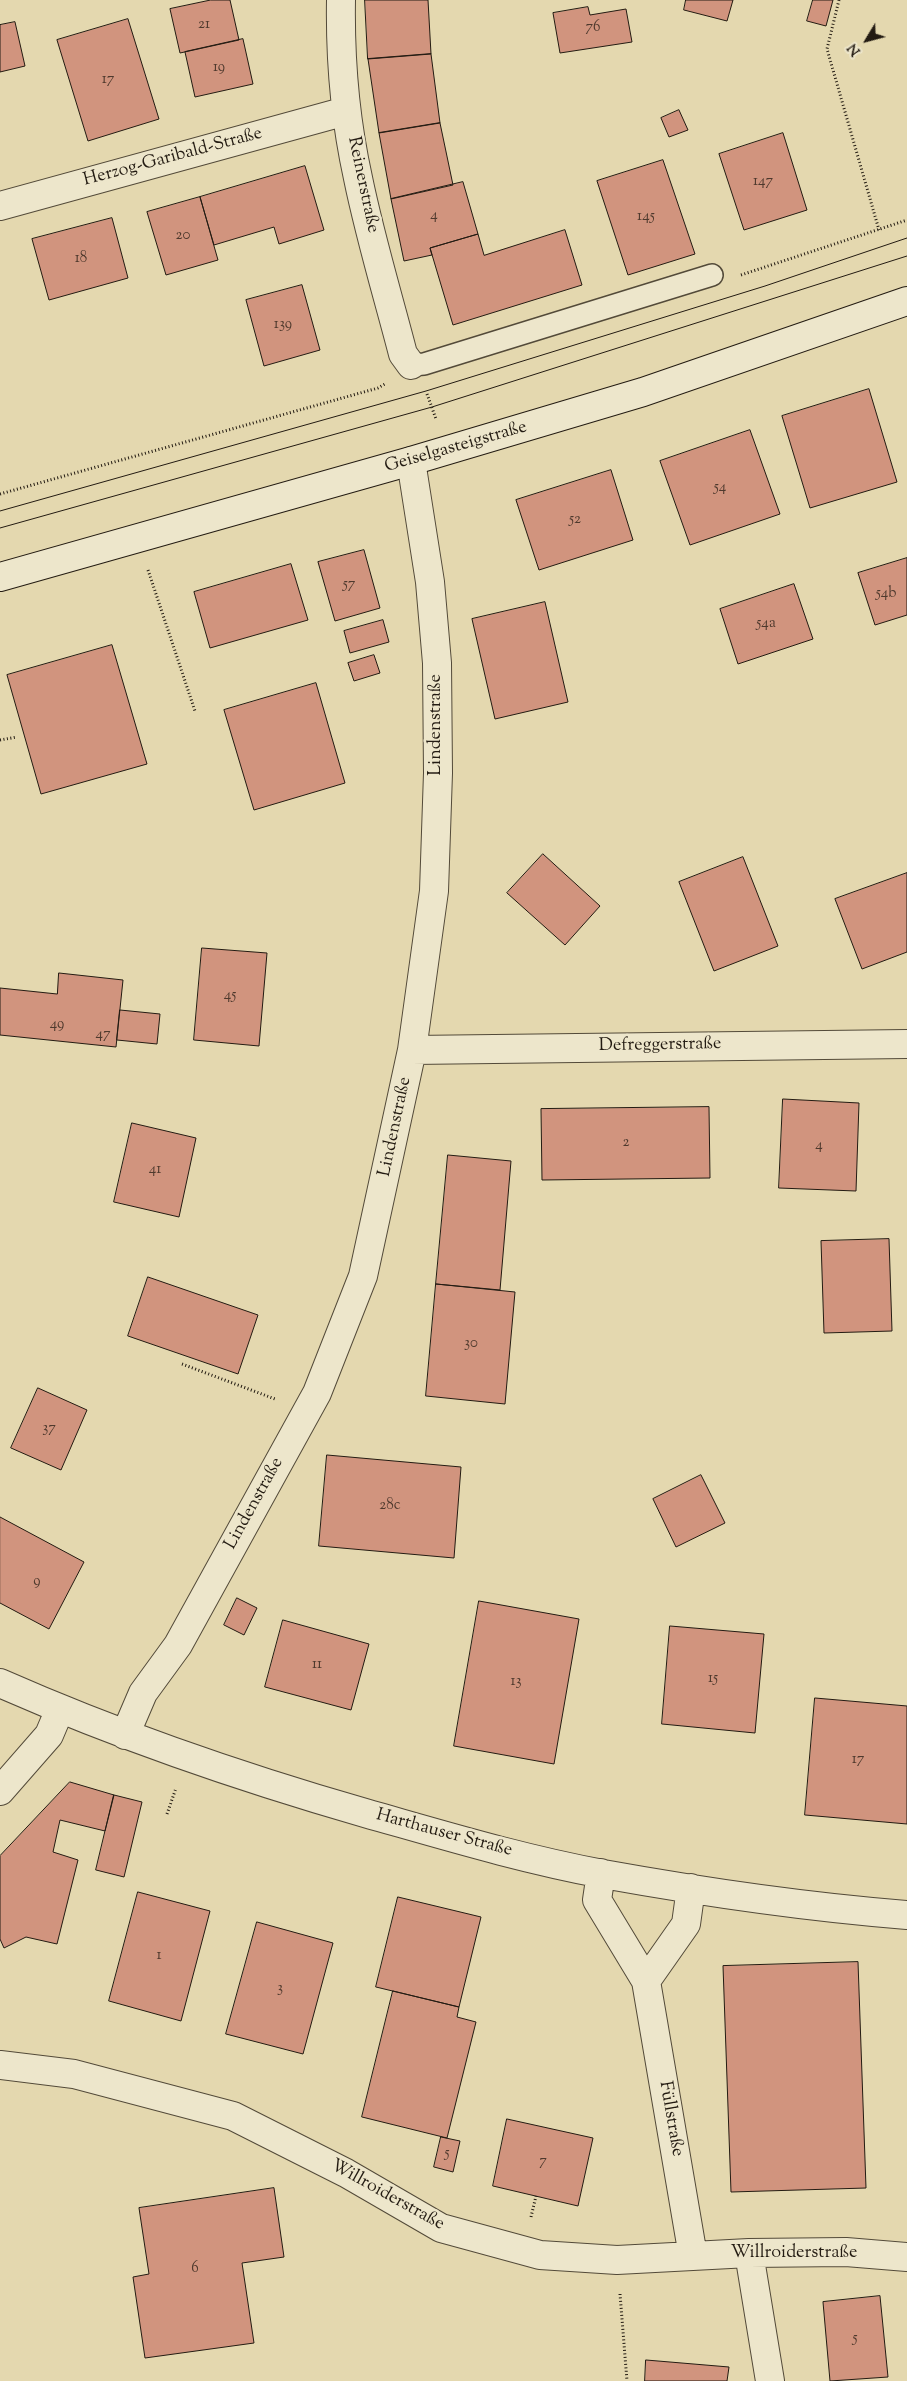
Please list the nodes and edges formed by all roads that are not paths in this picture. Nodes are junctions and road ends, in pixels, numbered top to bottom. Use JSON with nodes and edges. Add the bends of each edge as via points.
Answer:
{"nodes":[{"id":1,"x":340,"y":0,"type":"edge"},
{"id":2,"x":346,"y":111,"type":"junction"},
{"id":3,"x":0,"y":206,"type":"edge"},
{"id":4,"x":712,"y":275,"type":"road end"},
{"id":5,"x":907,"y":301,"type":"edge"},
{"id":6,"x":411,"y":365,"type":"joint"},
{"id":7,"x":411,"y":461,"type":"junction"},
{"id":8,"x":0,"y":577,"type":"edge"},
{"id":9,"x":907,"y":1044,"type":"edge"},
{"id":10,"x":412,"y":1050,"type":"junction"},
{"id":11,"x":0,"y":1683,"type":"edge"},
{"id":12,"x":60,"y":1709,"type":"junction"},
{"id":13,"x":125,"y":1735,"type":"junction"},
{"id":14,"x":0,"y":1791,"type":"edge"},
{"id":15,"x":601,"y":1873,"type":"junction"},
{"id":16,"x":692,"y":1888,"type":"junction"},
{"id":17,"x":907,"y":1915,"type":"edge"},
{"id":18,"x":646,"y":1981,"type":"junction"},
{"id":19,"x":0,"y":2065,"type":"edge"},
{"id":20,"x":749,"y":2253,"type":"junction"},
{"id":21,"x":693,"y":2256,"type":"junction"},
{"id":22,"x":907,"y":2257,"type":"edge"},
{"id":23,"x":770,"y":2381,"type":"edge"}],
"edges":[{"from":1,"to":2,"type":"street","name":"Reinerstraße","via":[[340,52]]},
{"from":2,"to":3,"type":"street","name":"Herzog-Garibald-Straße"},
{"from":2,"to":6,"type":"street","name":"Reinerstraße","via":[[360,187],[403,354]]},
{"from":4,"to":6,"type":"lane"},
{"from":5,"to":7,"type":"street","name":"Geiselgasteigstraße","via":[[642,392]]},
{"from":7,"to":8,"type":"street","name":"Geiselgasteigstraße"},
{"from":7,"to":10,"type":"street","name":"Lindenstraße","via":[[437,663],[438,773],[434,891]]},
{"from":9,"to":10,"type":"street","name":"Defreggerstraße"},
{"from":10,"to":13,"type":"street","name":"Lindenstraße","via":[[363,1276],[317,1393],[178,1645],[144,1693]]},
{"from":11,"to":12,"type":"street","name":"Harthauser Straße"},
{"from":12,"to":13,"type":"street","name":"Harthauser Straße"},
{"from":12,"to":14,"type":"street","via":[[49,1735]]},
{"from":13,"to":15,"type":"street","name":"Harthauser Straße","via":[[310,1797],[454,1839]]},
{"from":15,"to":16,"type":"street","name":"Harthauser Straße"},
{"from":15,"to":18,"type":"street","name":"Füllstraße","via":[[597,1900]]},
{"from":16,"to":17,"type":"street","name":"Harthauser Straße"},
{"from":16,"to":18,"type":"street","via":[[686,1924]]},
{"from":18,"to":21,"type":"street","name":"Füllstraße"},
{"from":19,"to":21,"type":"street","name":"Willroiderstraße","via":[[74,2074],[233,2116],[346,2173],[441,2228],[540,2256],[617,2260]]},
{"from":20,"to":21,"type":"street","name":"Willroiderstraße"},
{"from":20,"to":22,"type":"street","name":"Willroiderstraße","via":[[846,2252]]},
{"from":20,"to":23,"type":"street"}]}
